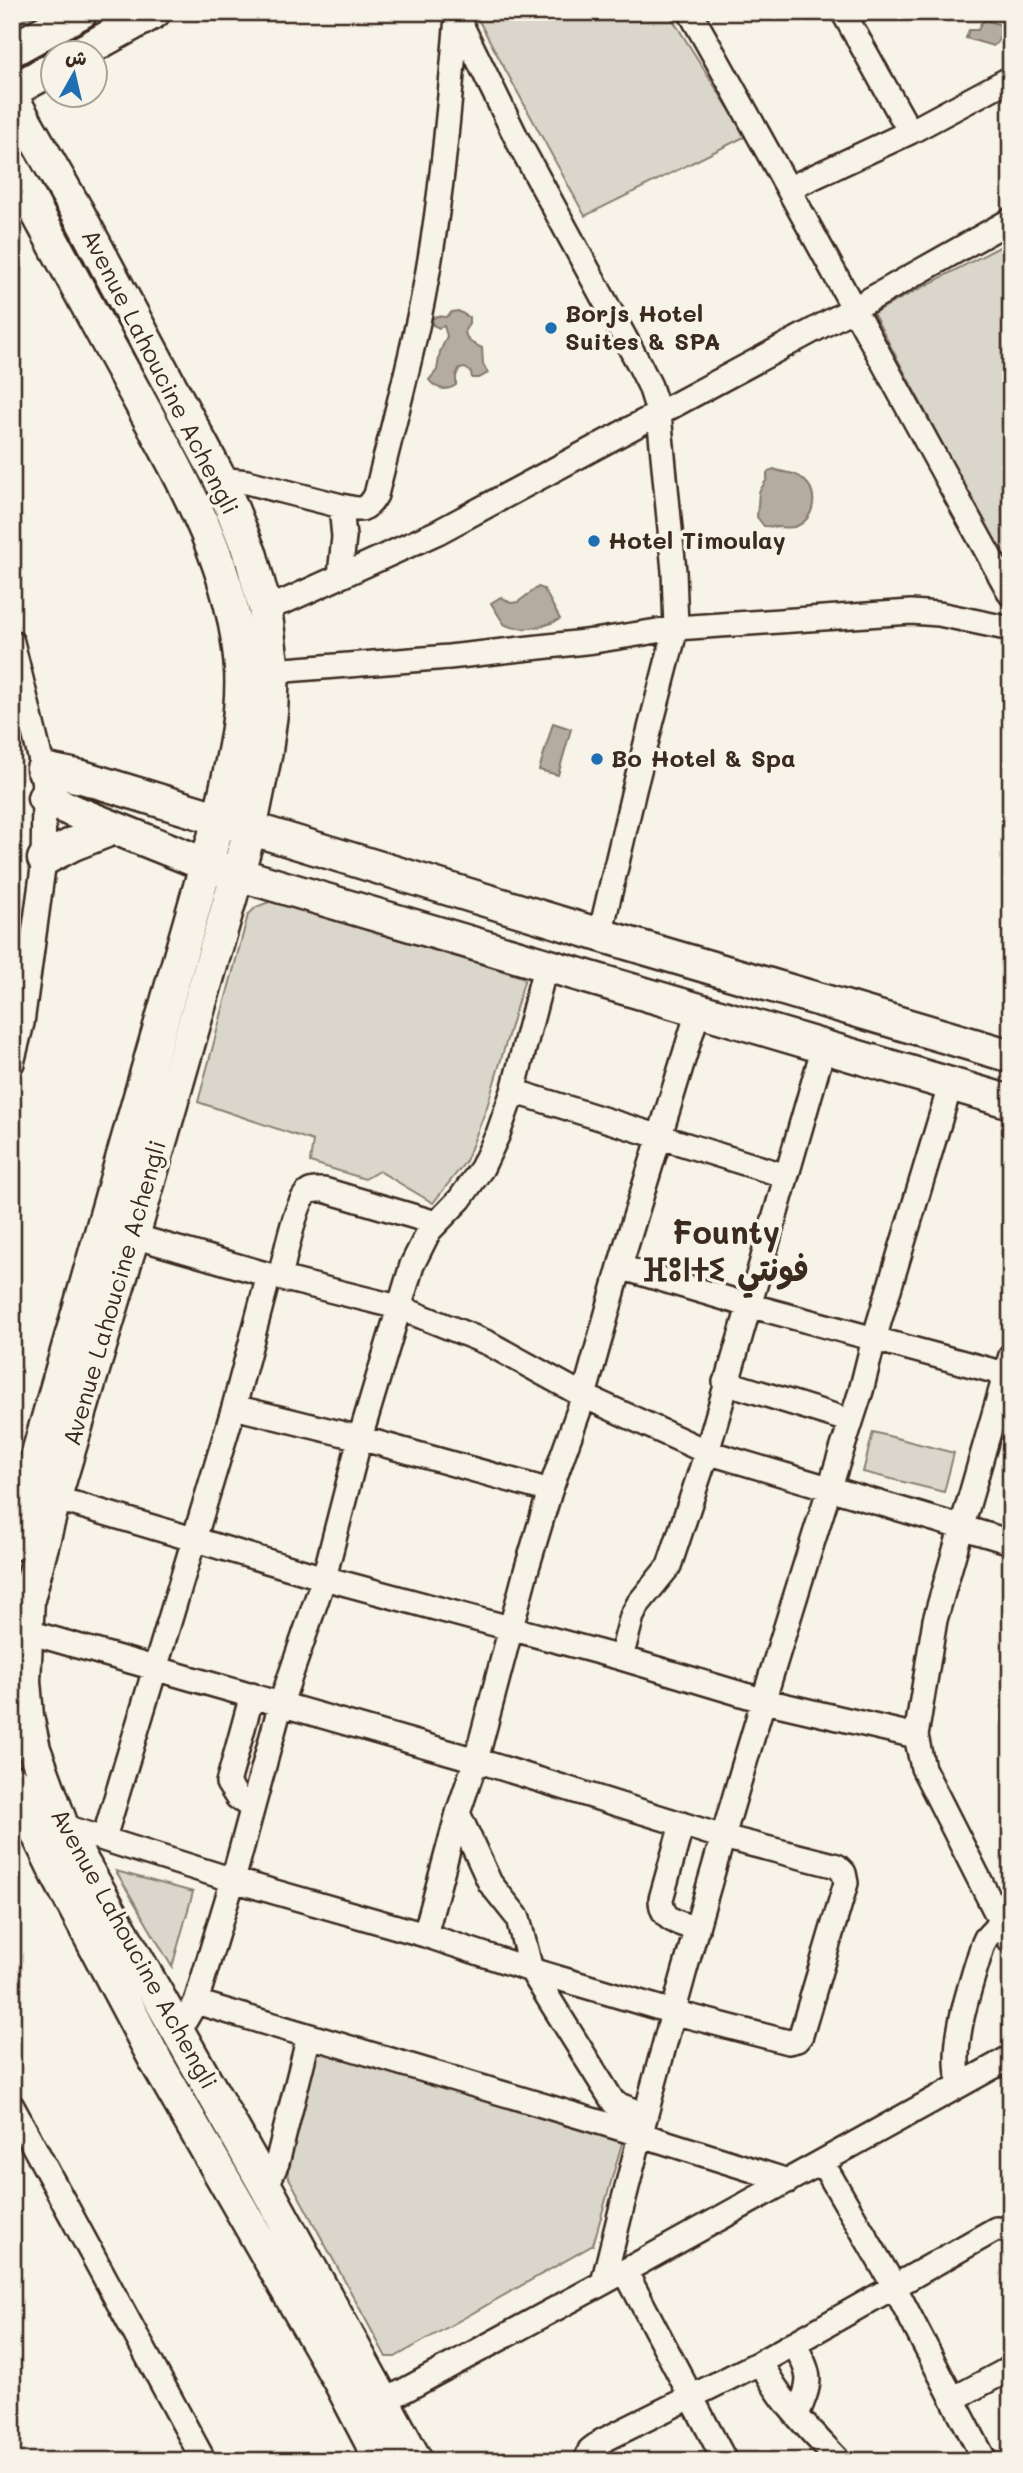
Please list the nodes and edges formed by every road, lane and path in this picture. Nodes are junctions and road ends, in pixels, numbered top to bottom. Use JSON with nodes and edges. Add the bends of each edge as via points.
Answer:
{"nodes":[{"id":1,"x":80,"y":12,"type":"edge"},
{"id":2,"x":154,"y":12,"type":"edge"},
{"id":3,"x":690,"y":12,"type":"edge"},
{"id":4,"x":844,"y":12,"type":"edge"},
{"id":5,"x":456,"y":15,"type":"edge"},
{"id":6,"x":107,"y":38,"type":"edge"},
{"id":7,"x":12,"y":50,"type":"edge"},
{"id":8,"x":38,"y":77,"type":"edge"},
{"id":9,"x":1011,"y":78,"type":"edge"},
{"id":10,"x":12,"y":91,"type":"edge"},
{"id":11,"x":12,"y":98,"type":"edge"},
{"id":12,"x":910,"y":132,"type":"junction"},
{"id":13,"x":12,"y":166,"type":"edge"},
{"id":14,"x":790,"y":188,"type":"junction"},
{"id":15,"x":1011,"y":219,"type":"edge"},
{"id":16,"x":853,"y":309,"type":"junction"},
{"id":17,"x":659,"y":414,"type":"junction"},
{"id":18,"x":220,"y":479,"type":"junction"},
{"id":19,"x":341,"y":506,"type":"junction"},
{"id":20,"x":340,"y":575,"type":"junction"},
{"id":21,"x":1011,"y":595,"type":"edge"},
{"id":22,"x":265,"y":608,"type":"junction"},
{"id":23,"x":676,"y":628,"type":"junction"},
{"id":24,"x":1011,"y":629,"type":"edge"},
{"id":25,"x":12,"y":642,"type":"edge"},
{"id":26,"x":273,"y":671,"type":"junction"},
{"id":27,"x":43,"y":783,"type":"junction"},
{"id":28,"x":219,"y":820,"type":"junction"},
{"id":29,"x":114,"y":828,"type":"junction"},
{"id":30,"x":250,"y":830,"type":"junction"},
{"id":31,"x":44,"y":859,"type":"junction"},
{"id":32,"x":207,"y":865,"type":"junction"},
{"id":33,"x":238,"y":874,"type":"junction"},
{"id":34,"x":600,"y":935,"type":"junction"},
{"id":35,"x":547,"y":964,"type":"junction"},
{"id":36,"x":699,"y":1009,"type":"junction"},
{"id":37,"x":824,"y":1046,"type":"junction"},
{"id":38,"x":1011,"y":1056,"type":"edge"},
{"id":39,"x":12,"y":1063,"type":"edge"},
{"id":40,"x":951,"y":1083,"type":"junction"},
{"id":41,"x":513,"y":1091,"type":"junction"},
{"id":42,"x":1011,"y":1102,"type":"edge"},
{"id":43,"x":659,"y":1137,"type":"junction"},
{"id":44,"x":786,"y":1176,"type":"junction"},
{"id":45,"x":436,"y":1223,"type":"junction"},
{"id":46,"x":133,"y":1236,"type":"junction"},
{"id":47,"x":620,"y":1267,"type":"junction"},
{"id":48,"x":274,"y":1276,"type":"junction"},
{"id":49,"x":748,"y":1305,"type":"junction"},
{"id":50,"x":398,"y":1307,"type":"junction"},
{"id":51,"x":874,"y":1339,"type":"junction"},
{"id":52,"x":1008,"y":1364,"type":"edge"},
{"id":53,"x":725,"y":1382,"type":"junction"},
{"id":54,"x":584,"y":1396,"type":"junction"},
{"id":55,"x":234,"y":1407,"type":"junction"},
{"id":56,"x":851,"y":1421,"type":"junction"},
{"id":57,"x":360,"y":1437,"type":"junction"},
{"id":58,"x":707,"y":1452,"type":"junction"},
{"id":59,"x":830,"y":1488,"type":"junction"},
{"id":60,"x":550,"y":1491,"type":"junction"},
{"id":61,"x":40,"y":1496,"type":"junction"},
{"id":62,"x":961,"y":1527,"type":"junction"},
{"id":63,"x":193,"y":1540,"type":"junction"},
{"id":64,"x":1011,"y":1542,"type":"edge"},
{"id":65,"x":12,"y":1544,"type":"edge"},
{"id":66,"x":324,"y":1578,"type":"junction"},
{"id":67,"x":509,"y":1629,"type":"junction"},
{"id":68,"x":25,"y":1631,"type":"junction"},
{"id":69,"x":621,"y":1658,"type":"junction"},
{"id":70,"x":156,"y":1668,"type":"junction"},
{"id":71,"x":252,"y":1695,"type":"junction"},
{"id":72,"x":765,"y":1701,"type":"junction"},
{"id":73,"x":281,"y":1703,"type":"junction"},
{"id":74,"x":916,"y":1737,"type":"junction"},
{"id":75,"x":476,"y":1760,"type":"junction"},
{"id":76,"x":12,"y":1781,"type":"edge"},
{"id":77,"x":252,"y":1808,"type":"junction"},
{"id":78,"x":458,"y":1813,"type":"junction"},
{"id":79,"x":682,"y":1824,"type":"junction"},
{"id":80,"x":62,"y":1826,"type":"junction"},
{"id":81,"x":723,"y":1837,"type":"junction"},
{"id":82,"x":104,"y":1838,"type":"junction"},
{"id":83,"x":233,"y":1880,"type":"junction"},
{"id":84,"x":697,"y":1930,"type":"junction"},
{"id":85,"x":1005,"y":1933,"type":"edge"},
{"id":86,"x":425,"y":1935,"type":"junction"},
{"id":87,"x":531,"y":1970,"type":"junction"},
{"id":88,"x":196,"y":2003,"type":"junction"},
{"id":89,"x":673,"y":2012,"type":"junction"},
{"id":90,"x":179,"y":2031,"type":"junction"},
{"id":91,"x":309,"y":2036,"type":"junction"},
{"id":92,"x":1011,"y":2057,"type":"edge"},
{"id":93,"x":960,"y":2084,"type":"junction"},
{"id":94,"x":12,"y":2106,"type":"edge"},
{"id":95,"x":642,"y":2124,"type":"junction"},
{"id":96,"x":822,"y":2162,"type":"junction"},
{"id":97,"x":788,"y":2181,"type":"junction"},
{"id":98,"x":266,"y":2187,"type":"junction"},
{"id":99,"x":1011,"y":2230,"type":"edge"},
{"id":100,"x":625,"y":2271,"type":"junction"},
{"id":101,"x":603,"y":2283,"type":"junction"},
{"id":102,"x":894,"y":2286,"type":"junction"},
{"id":103,"x":794,"y":2343,"type":"junction"},
{"id":104,"x":761,"y":2362,"type":"junction"},
{"id":105,"x":1011,"y":2368,"type":"edge"},
{"id":106,"x":691,"y":2397,"type":"junction"},
{"id":107,"x":953,"y":2399,"type":"junction"},
{"id":108,"x":371,"y":2408,"type":"junction"},
{"id":109,"x":797,"y":2415,"type":"junction"},
{"id":110,"x":834,"y":2459,"type":"edge"},
{"id":111,"x":204,"y":2461,"type":"edge"},
{"id":112,"x":381,"y":2461,"type":"edge"},
{"id":113,"x":415,"y":2461,"type":"edge"},
{"id":114,"x":586,"y":2461,"type":"edge"},
{"id":115,"x":725,"y":2461,"type":"edge"},
{"id":116,"x":985,"y":2461,"type":"edge"}],
"edges":[{"from":1,"to":7,"type":"street"},
{"from":2,"to":6,"type":"street"},
{"from":3,"to":14,"type":"street"},
{"from":4,"to":12,"type":"street"},
{"from":5,"to":17,"type":"street","via":[[519,143],[639,364]]},
{"from":5,"to":19,"type":"street","via":[[437,201],[407,374],[376,495],[364,509]]},
{"from":8,"to":10,"type":"street"},
{"from":9,"to":12,"type":"street"},
{"from":11,"to":18,"type":"street","name":"Avenue Lahoucine Achengli"},
{"from":12,"to":14,"type":"street"},
{"from":13,"to":28,"type":"street","name":"Avenue Lahoucine Achengli","via":[[173,459],[218,560],[233,611],[241,670],[240,707]]},
{"from":14,"to":16,"type":"street"},
{"from":15,"to":16,"type":"street"},
{"from":16,"to":17,"type":"street"},
{"from":16,"to":21,"type":"street"},
{"from":17,"to":20,"type":"street","via":[[438,532]]},
{"from":17,"to":23,"type":"street"},
{"from":18,"to":19,"type":"street"},
{"from":18,"to":22,"type":"street","name":"Avenue Lahoucine Achengli","via":[[251,556]]},
{"from":19,"to":20,"type":"street"},
{"from":20,"to":22,"type":"street"},
{"from":22,"to":26,"type":"street","name":"Avenue Lahoucine Achengli"},
{"from":23,"to":24,"type":"street","via":[[911,612]]},
{"from":23,"to":26,"type":"street","via":[[449,657]]},
{"from":23,"to":34,"type":"street"},
{"from":25,"to":27,"type":"street"},
{"from":26,"to":30,"type":"street","name":"Avenue Lahoucine Achengli","via":[[268,738]]},
{"from":27,"to":28,"type":"street","via":[[82,777]]},
{"from":27,"to":29,"type":"street"},
{"from":27,"to":31,"type":"street"},
{"from":28,"to":30,"type":"street"},
{"from":28,"to":32,"type":"street","name":"Avenue Lahoucine Achengli"},
{"from":29,"to":31,"type":"street"},
{"from":29,"to":32,"type":"street"},
{"from":30,"to":33,"type":"street","name":"Avenue Lahoucine Achengli"},
{"from":30,"to":34,"type":"street"},
{"from":31,"to":39,"type":"street","via":[[22,1023]]},
{"from":32,"to":33,"type":"street"},
{"from":32,"to":61,"type":"street","name":"Avenue Lahoucine Achengli"},
{"from":33,"to":35,"type":"street"},
{"from":33,"to":46,"type":"street","name":"Avenue Lahoucine Achengli"},
{"from":34,"to":38,"type":"street"},
{"from":35,"to":36,"type":"street"},
{"from":35,"to":41,"type":"street"},
{"from":36,"to":37,"type":"street"},
{"from":36,"to":43,"type":"street"},
{"from":37,"to":40,"type":"street"},
{"from":37,"to":44,"type":"street"},
{"from":40,"to":42,"type":"street"},
{"from":40,"to":51,"type":"street"},
{"from":41,"to":43,"type":"street"},
{"from":41,"to":45,"type":"street","via":[[482,1168]]},
{"from":43,"to":44,"type":"street"},
{"from":43,"to":47,"type":"street"},
{"from":44,"to":49,"type":"street"},
{"from":45,"to":48,"type":"street","via":[[313,1190],[305,1194]]},
{"from":45,"to":50,"type":"street","via":[[412,1265]]},
{"from":46,"to":48,"type":"street"},
{"from":46,"to":61,"type":"street","name":"Avenue Lahoucine Achengli"},
{"from":47,"to":49,"type":"street"},
{"from":47,"to":54,"type":"street"},
{"from":48,"to":50,"type":"street"},
{"from":48,"to":55,"type":"street"},
{"from":49,"to":51,"type":"street"},
{"from":49,"to":53,"type":"street"},
{"from":50,"to":54,"type":"street","via":[[488,1343]]},
{"from":50,"to":57,"type":"street"},
{"from":51,"to":52,"type":"street"},
{"from":51,"to":56,"type":"street"},
{"from":52,"to":62,"type":"street"},
{"from":53,"to":56,"type":"street"},
{"from":53,"to":58,"type":"street"},
{"from":54,"to":58,"type":"street"},
{"from":54,"to":60,"type":"street"},
{"from":55,"to":57,"type":"street"},
{"from":55,"to":63,"type":"street"},
{"from":56,"to":59,"type":"street"},
{"from":57,"to":60,"type":"street"},
{"from":57,"to":66,"type":"street"},
{"from":58,"to":59,"type":"street"},
{"from":58,"to":69,"type":"street","via":[[669,1566],[639,1602]]},
{"from":59,"to":62,"type":"street"},
{"from":59,"to":72,"type":"street"},
{"from":60,"to":67,"type":"street"},
{"from":61,"to":63,"type":"street"},
{"from":61,"to":65,"type":"street","name":"Avenue Lahoucine Achengli"},
{"from":61,"to":68,"type":"street","name":"Avenue Lahoucine Achengli"},
{"from":62,"to":64,"type":"street"},
{"from":62,"to":74,"type":"street","via":[[935,1620]]},
{"from":63,"to":66,"type":"street"},
{"from":63,"to":70,"type":"street"},
{"from":66,"to":67,"type":"street"},
{"from":66,"to":73,"type":"street"},
{"from":67,"to":69,"type":"street"},
{"from":67,"to":75,"type":"street"},
{"from":68,"to":70,"type":"street"},
{"from":68,"to":80,"type":"street","name":"Avenue Lahoucine Achengli","via":[[27,1716]]},
{"from":69,"to":72,"type":"street"},
{"from":70,"to":71,"type":"street"},
{"from":70,"to":82,"type":"street"},
{"from":71,"to":73,"type":"street"},
{"from":71,"to":77,"type":"street","via":[[228,1783]]},
{"from":72,"to":74,"type":"street"},
{"from":72,"to":81,"type":"street"},
{"from":73,"to":75,"type":"street"},
{"from":73,"to":77,"type":"street"},
{"from":74,"to":85,"type":"street","via":[[923,1768]]},
{"from":75,"to":78,"type":"street"},
{"from":75,"to":79,"type":"street"},
{"from":76,"to":108,"type":"street","name":"Avenue Lahoucine Achengli","via":[[157,2063]]},
{"from":77,"to":83,"type":"street"},
{"from":78,"to":86,"type":"street"},
{"from":78,"to":87,"type":"street","via":[[490,1883],[518,1918]]},
{"from":79,"to":81,"type":"street"},
{"from":79,"to":84,"type":"street","via":[[661,1909],[668,1919]]},
{"from":80,"to":82,"type":"street"},
{"from":80,"to":90,"type":"street","name":"Avenue Lahoucine Achengli"},
{"from":81,"to":84,"type":"street"},
{"from":81,"to":89,"type":"street","via":[[837,1866],[846,1883],[797,2040],[788,2042]]},
{"from":82,"to":83,"type":"street"},
{"from":83,"to":86,"type":"street"},
{"from":83,"to":88,"type":"street"},
{"from":84,"to":89,"type":"street"},
{"from":85,"to":93,"type":"street","via":[[986,1938],[982,1947],[956,2045]]},
{"from":86,"to":87,"type":"street"},
{"from":87,"to":89,"type":"street"},
{"from":87,"to":95,"type":"street","via":[[614,2103]]},
{"from":88,"to":90,"type":"street"},
{"from":88,"to":91,"type":"street"},
{"from":89,"to":95,"type":"street"},
{"from":90,"to":98,"type":"street","name":"Avenue Lahoucine Achengli"},
{"from":91,"to":95,"type":"street"},
{"from":91,"to":98,"type":"street","via":[[277,2163]]},
{"from":92,"to":93,"type":"street"},
{"from":93,"to":96,"type":"street"},
{"from":94,"to":111,"type":"street"},
{"from":95,"to":97,"type":"street"},
{"from":95,"to":101,"type":"street"},
{"from":96,"to":97,"type":"street"},
{"from":96,"to":102,"type":"street"},
{"from":97,"to":100,"type":"street"},
{"from":98,"to":108,"type":"street","name":"Avenue Lahoucine Achengli"},
{"from":99,"to":102,"type":"street","via":[[996,2229]]},
{"from":100,"to":101,"type":"street"},
{"from":100,"to":106,"type":"street"},
{"from":101,"to":108,"type":"street"},
{"from":102,"to":103,"type":"street"},
{"from":102,"to":107,"type":"street"},
{"from":103,"to":104,"type":"street"},
{"from":103,"to":109,"type":"street","via":[[806,2367],[809,2387]]},
{"from":104,"to":106,"type":"street"},
{"from":104,"to":109,"type":"street","via":[[773,2386]]},
{"from":105,"to":107,"type":"street"},
{"from":106,"to":114,"type":"street","via":[[602,2441],[590,2450]]},
{"from":106,"to":115,"type":"street"},
{"from":107,"to":116,"type":"street"},
{"from":108,"to":112,"type":"street","name":"Avenue Lahoucine Achengli"},
{"from":108,"to":113,"type":"street","name":"Avenue Lahoucine Achengli"},
{"from":109,"to":110,"type":"street"}]}
